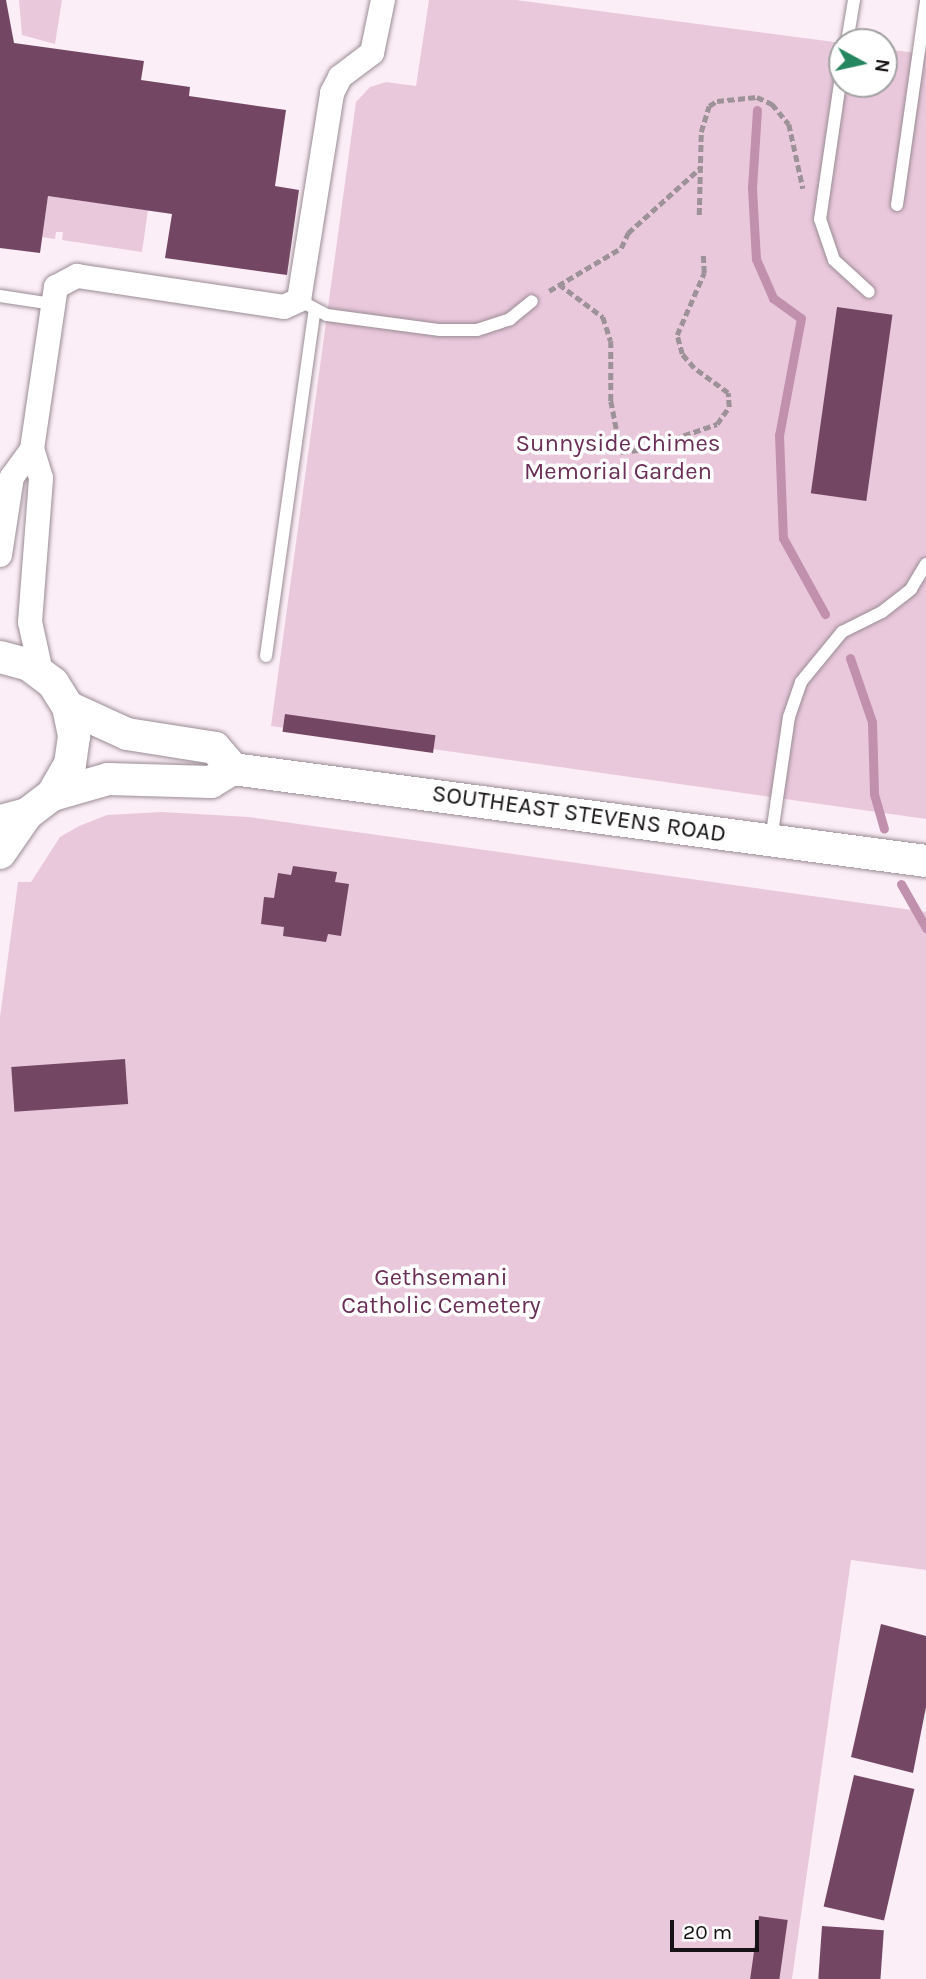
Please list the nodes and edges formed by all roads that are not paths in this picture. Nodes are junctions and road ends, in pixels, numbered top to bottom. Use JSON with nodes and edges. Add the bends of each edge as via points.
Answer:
{"nodes":[{"id":1,"x":383,"y":0,"type":"edge"},
{"id":2,"x":854,"y":0,"type":"edge"},
{"id":3,"x":926,"y":0,"type":"edge"},
{"id":4,"x":849,"y":28,"type":"edge"},
{"id":5,"x":837,"y":98,"type":"edge"},
{"id":6,"x":897,"y":205,"type":"dead end"},
{"id":7,"x":869,"y":292,"type":"dead end"},
{"id":8,"x":0,"y":296,"type":"edge"},
{"id":9,"x":532,"y":301,"type":"road end"},
{"id":10,"x":53,"y":304,"type":"junction"},
{"id":11,"x":307,"y":304,"type":"junction"},
{"id":12,"x":32,"y":449,"type":"junction"},
{"id":13,"x":0,"y":555,"type":"edge"},
{"id":14,"x":926,"y":564,"type":"edge"},
{"id":15,"x":266,"y":656,"type":"dead end"},
{"id":16,"x":0,"y":657,"type":"edge"},
{"id":17,"x":41,"y":673,"type":"junction"},
{"id":18,"x":68,"y":707,"type":"junction"},
{"id":19,"x":233,"y":769,"type":"junction"},
{"id":20,"x":52,"y":795,"type":"junction"},
{"id":21,"x":14,"y":817,"type":"edge"},
{"id":22,"x":771,"y":840,"type":"junction"},
{"id":23,"x":0,"y":853,"type":"edge"},
{"id":24,"x":926,"y":861,"type":"edge"}],
"edges":[{"from":1,"to":11,"type":"street","via":[[372,54],[341,77],[332,93]]},
{"from":2,"to":4,"type":"lane"},
{"from":3,"to":6,"type":"lane"},
{"from":5,"to":7,"type":"lane","via":[[820,200],[823,235],[834,260]]},
{"from":8,"to":10,"type":"lane"},
{"from":9,"to":11,"type":"lane","via":[[510,319],[477,330],[440,330],[327,315]]},
{"from":10,"to":11,"type":"street","via":[[56,287],[77,276],[284,307]]},
{"from":10,"to":12,"type":"street"},
{"from":11,"to":15,"type":"lane"},
{"from":12,"to":13,"type":"street","via":[[12,477]]},
{"from":12,"to":17,"type":"street","via":[[41,478],[30,622]]},
{"from":14,"to":22,"type":"lane","via":[[911,589],[882,612],[842,632],[801,682],[789,717]]},
{"from":16,"to":17,"type":"street"},
{"from":17,"to":18,"type":"street"},
{"from":18,"to":19,"type":"street","via":[[127,733],[215,748]]},
{"from":18,"to":20,"type":"street","via":[[74,752]]},
{"from":19,"to":20,"type":"street","name":"SOUTHEAST STEVENS ROAD","via":[[211,782],[108,779]]},
{"from":19,"to":22,"type":"street","name":"SOUTHEAST STEVENS ROAD"},
{"from":20,"to":21,"type":"street"},
{"from":21,"to":23,"type":"street"},
{"from":22,"to":24,"type":"street","name":"SOUTHEAST STEVENS ROAD"}]}
